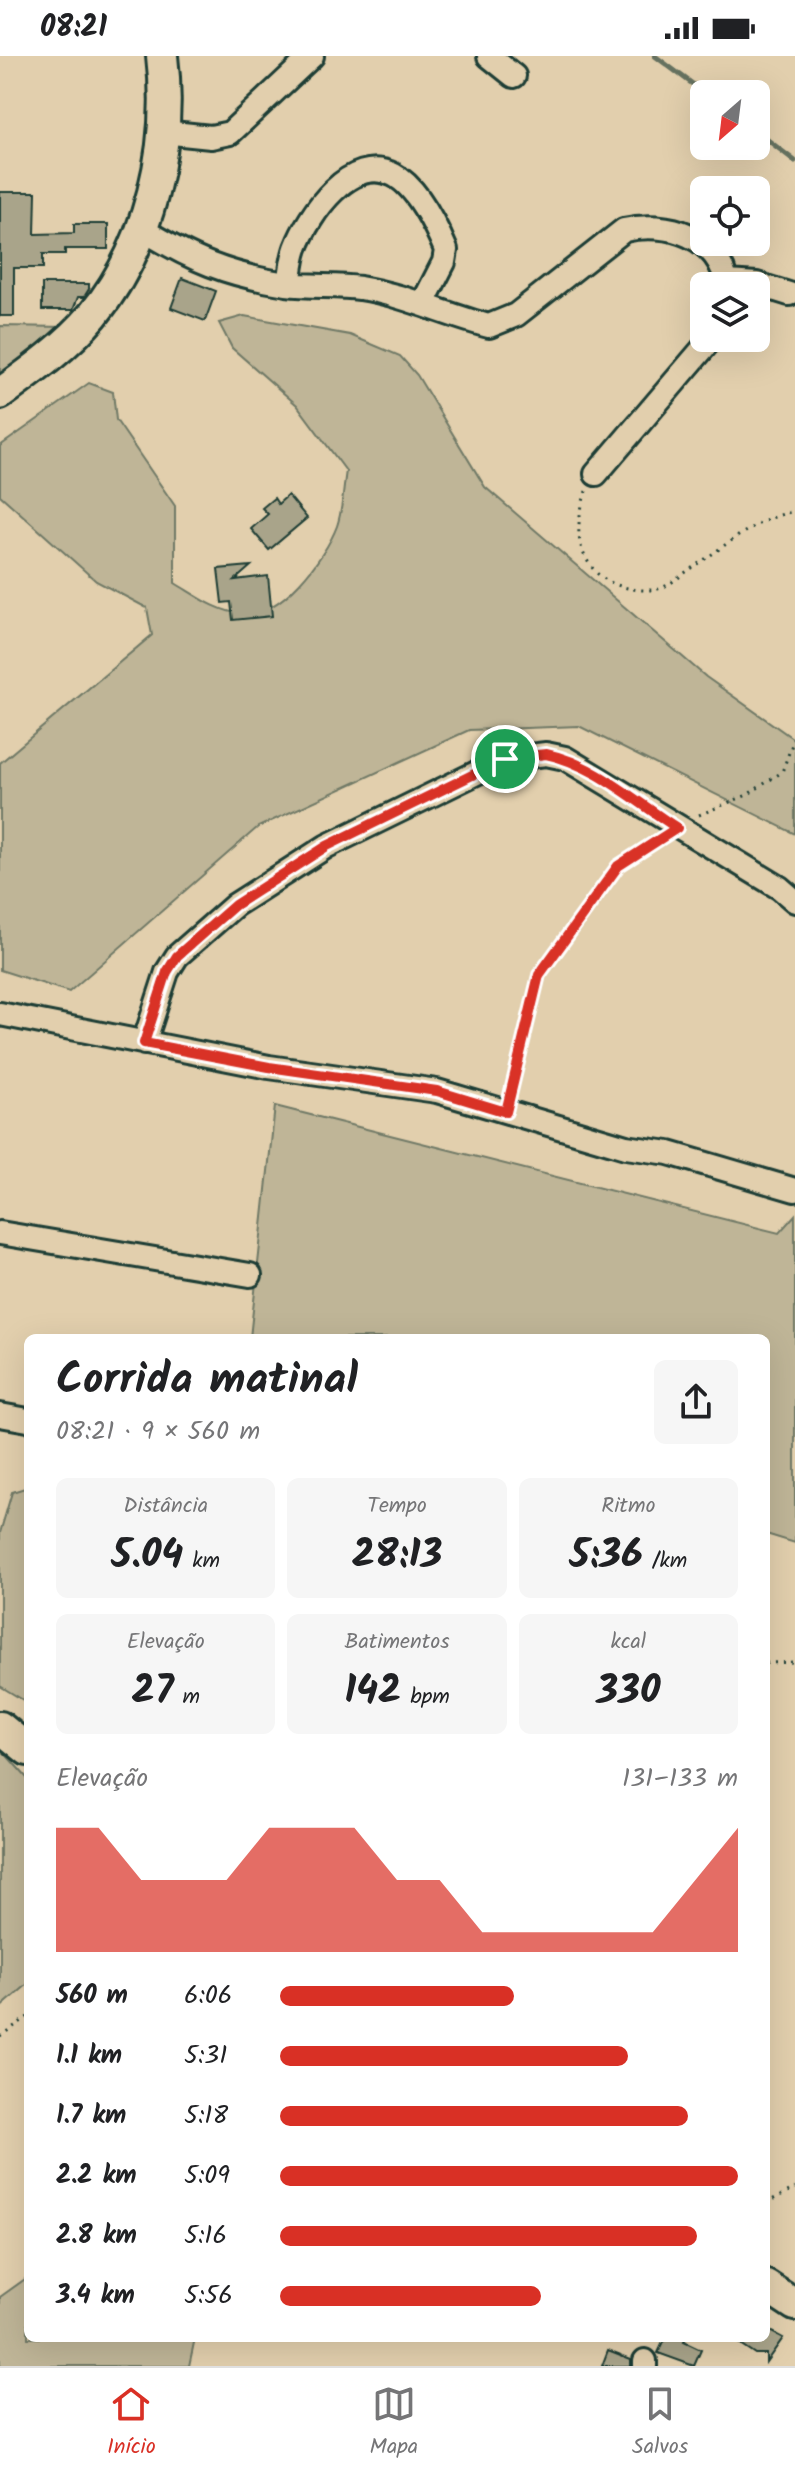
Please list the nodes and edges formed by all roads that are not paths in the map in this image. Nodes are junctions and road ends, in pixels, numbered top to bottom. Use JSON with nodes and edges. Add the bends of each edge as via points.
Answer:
{"nodes":[{"id":1,"x":162,"y":56,"type":"edge"},
{"id":2,"x":312,"y":56,"type":"edge"},
{"id":3,"x":489,"y":56,"type":"edge"},
{"id":4,"x":514,"y":76,"type":"dead end"},
{"id":5,"x":163,"y":132,"type":"junction"},
{"id":6,"x":140,"y":228,"type":"junction"},
{"id":7,"x":721,"y":272,"type":"edge"},
{"id":8,"x":289,"y":284,"type":"junction"},
{"id":9,"x":770,"y":288,"type":"edge"},
{"id":10,"x":789,"y":294,"type":"dead end"},
{"id":11,"x":423,"y":303,"type":"junction"},
{"id":12,"x":700,"y":352,"type":"edge"},
{"id":13,"x":0,"y":394,"type":"edge"},
{"id":14,"x":596,"y":474,"type":"road end"},
{"id":15,"x":795,"y":901,"type":"edge"},
{"id":16,"x":0,"y":1014,"type":"edge"},
{"id":17,"x":144,"y":1043,"type":"junction"},
{"id":18,"x":795,"y":1190,"type":"edge"},
{"id":19,"x":0,"y":1233,"type":"edge"},
{"id":20,"x":250,"y":1275,"type":"dead end"},
{"id":21,"x":0,"y":1415,"type":"edge"},
{"id":22,"x":24,"y":1419,"type":"edge"},
{"id":23,"x":0,"y":1727,"type":"edge"},
{"id":24,"x":24,"y":1747,"type":"edge"},
{"id":25,"x":770,"y":2289,"type":"edge"},
{"id":26,"x":795,"y":2305,"type":"edge"}],
"edges":[{"from":1,"to":5,"type":"main road"},
{"from":2,"to":5,"type":"street","via":[[230,133],[211,137]]},
{"from":3,"to":4,"type":"street"},
{"from":5,"to":6,"type":"main road"},
{"from":6,"to":8,"type":"street","via":[[203,265]]},
{"from":6,"to":13,"type":"main road","via":[[95,313]]},
{"from":7,"to":11,"type":"street","via":[[711,251],[697,239],[644,226],[624,230],[505,322],[489,326]]},
{"from":8,"to":11,"type":"street","via":[[361,288]]},
{"from":8,"to":11,"type":"street","via":[[295,250],[319,207],[349,179],[376,170],[409,186],[446,250]]},
{"from":9,"to":10,"type":"street"},
{"from":12,"to":14,"type":"street"},
{"from":15,"to":17,"type":"street","via":[[565,758],[546,754],[505,759],[327,846],[218,917],[167,972]]},
{"from":16,"to":17,"type":"street"},
{"from":17,"to":18,"type":"street","via":[[437,1091]]},
{"from":19,"to":20,"type":"street"},
{"from":21,"to":22,"type":"street"},
{"from":23,"to":24,"type":"main road"},
{"from":25,"to":26,"type":"main road"}]}
